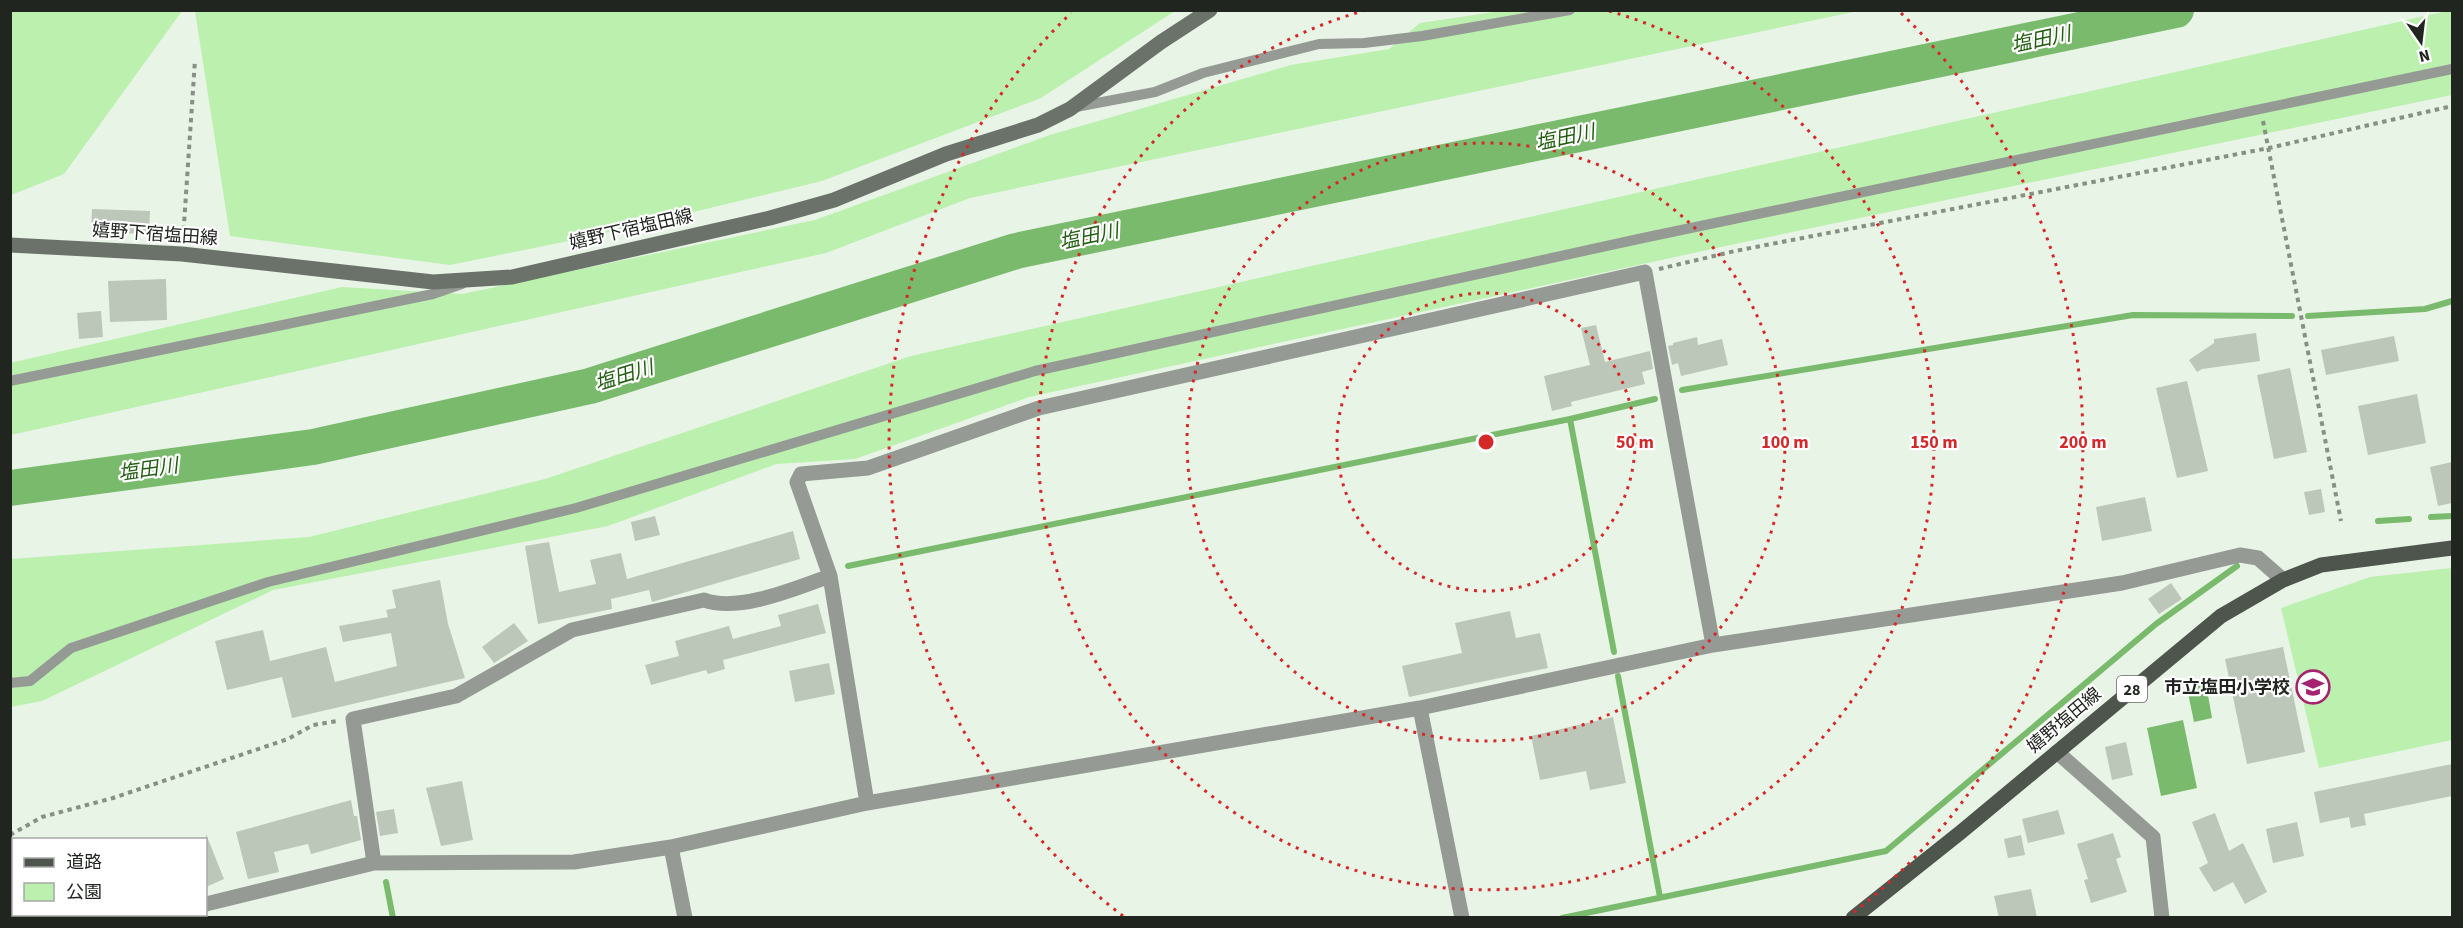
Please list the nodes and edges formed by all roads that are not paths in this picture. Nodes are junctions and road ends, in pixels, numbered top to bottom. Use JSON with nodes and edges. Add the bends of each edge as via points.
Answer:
{"nodes":[{"id":1,"x":1210,"y":10,"type":"edge"},
{"id":2,"x":1570,"y":10,"type":"edge"},
{"id":3,"x":2452,"y":69,"type":"edge"},
{"id":4,"x":1070,"y":108,"type":"junction"},
{"id":5,"x":10,"y":245,"type":"edge"},
{"id":6,"x":469,"y":282,"type":"junction"},
{"id":7,"x":10,"y":381,"type":"edge"},
{"id":8,"x":2452,"y":548,"type":"edge"},
{"id":9,"x":830,"y":576,"type":"junction"},
{"id":10,"x":2283,"y":580,"type":"junction"},
{"id":11,"x":1713,"y":645,"type":"junction"},
{"id":12,"x":10,"y":683,"type":"edge"},
{"id":13,"x":1420,"y":708,"type":"junction"},
{"id":14,"x":2057,"y":752,"type":"junction"},
{"id":15,"x":867,"y":803,"type":"junction"},
{"id":16,"x":671,"y":848,"type":"junction"},
{"id":17,"x":374,"y":863,"type":"junction"},
{"id":18,"x":207,"y":904,"type":"edge"},
{"id":19,"x":685,"y":918,"type":"edge"},
{"id":20,"x":1462,"y":918,"type":"edge"},
{"id":21,"x":1853,"y":918,"type":"edge"},
{"id":22,"x":2162,"y":918,"type":"edge"}],
"edges":[{"from":1,"to":4,"type":"main road","name":"嬉野下宿塩田線"},
{"from":2,"to":4,"type":"lane","via":[[1375,42],[1319,44],[1203,73],[1155,92]]},
{"from":3,"to":12,"type":"lane","via":[[1643,238],[1035,371],[576,508],[268,582],[71,648],[30,681]]},
{"from":4,"to":6,"type":"main road","name":"嬉野下宿塩田線","via":[[1038,125],[946,154],[834,200],[512,277]]},
{"from":5,"to":6,"type":"main road","name":"嬉野下宿塩田線","via":[[183,254],[433,282]]},
{"from":6,"to":7,"type":"lane","via":[[433,294]]},
{"from":8,"to":10,"type":"main road","name":"嬉野塩田線","number":"28","via":[[2321,565]]},
{"from":9,"to":11,"type":"street","via":[[797,483],[801,474],[868,468],[1039,408],[1645,272]]},
{"from":9,"to":15,"type":"street"},
{"from":9,"to":17,"type":"street","via":[[778,594],[718,606],[704,600],[573,630],[456,696],[353,719]]},
{"from":10,"to":11,"type":"street","via":[[2258,558],[2240,555],[2122,583]]},
{"from":10,"to":14,"type":"main road","name":"嬉野塩田線","number":"28","via":[[2221,616]]},
{"from":11,"to":13,"type":"street"},
{"from":13,"to":15,"type":"street"},
{"from":13,"to":20,"type":"street"},
{"from":14,"to":21,"type":"main road","name":"嬉野塩田線","number":"28"},
{"from":14,"to":22,"type":"street","via":[[2153,837]]},
{"from":15,"to":16,"type":"street"},
{"from":16,"to":17,"type":"street","via":[[574,862]]},
{"from":16,"to":19,"type":"street"},
{"from":17,"to":18,"type":"street"}]}
